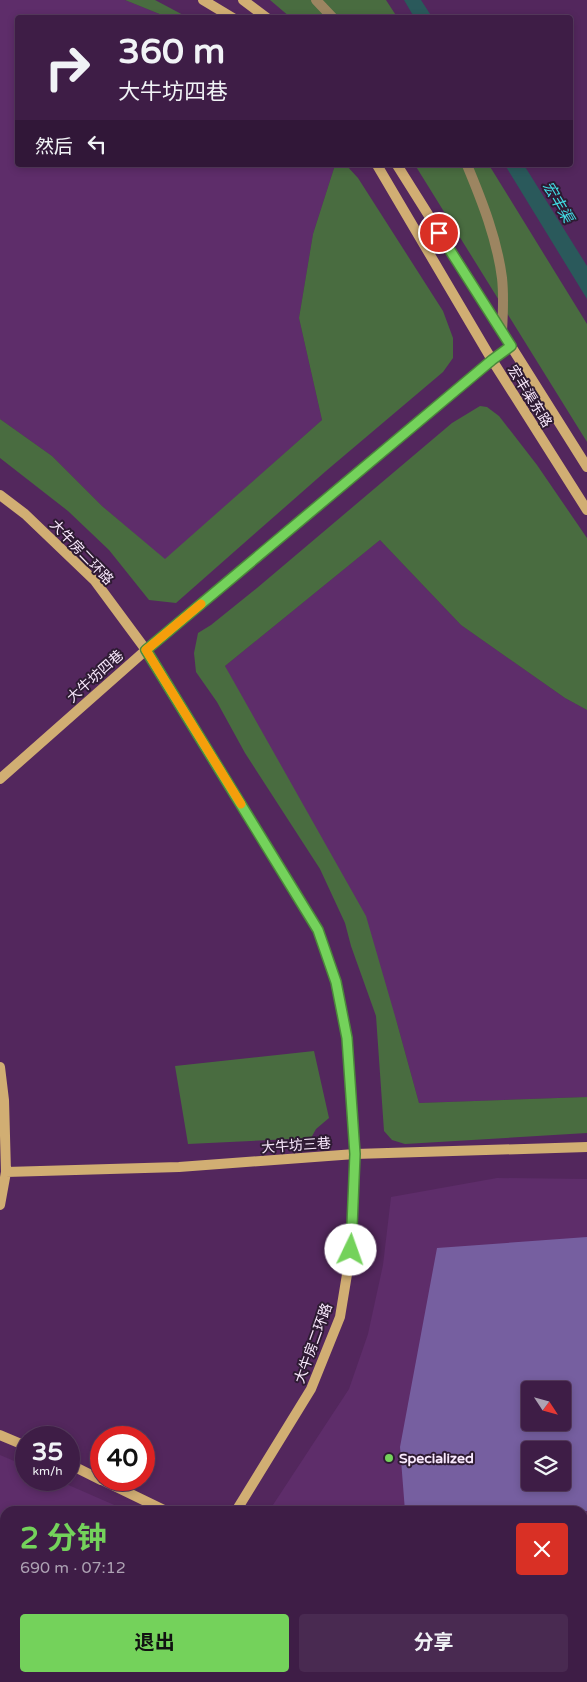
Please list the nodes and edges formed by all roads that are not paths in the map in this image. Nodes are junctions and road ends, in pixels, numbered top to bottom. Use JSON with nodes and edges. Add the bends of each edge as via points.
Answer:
{"nodes":[{"id":1,"x":203,"y":0,"type":"edge"},
{"id":2,"x":243,"y":0,"type":"edge"},
{"id":3,"x":316,"y":0,"type":"edge"},
{"id":4,"x":228,"y":15,"type":"edge"},
{"id":5,"x":263,"y":15,"type":"edge"},
{"id":6,"x":330,"y":15,"type":"edge"},
{"id":7,"x":378,"y":167,"type":"edge"},
{"id":8,"x":398,"y":167,"type":"edge"},
{"id":9,"x":468,"y":167,"type":"edge"},
{"id":10,"x":502,"y":332,"type":"junction"},
{"id":11,"x":511,"y":346,"type":"junction"},
{"id":12,"x":492,"y":360,"type":"junction"},
{"id":13,"x":587,"y":467,"type":"edge"},
{"id":14,"x":0,"y":495,"type":"edge"},
{"id":15,"x":587,"y":510,"type":"edge"},
{"id":16,"x":146,"y":650,"type":"junction"},
{"id":17,"x":0,"y":779,"type":"edge"},
{"id":18,"x":0,"y":1067,"type":"edge"},
{"id":19,"x":587,"y":1147,"type":"edge"},
{"id":20,"x":355,"y":1154,"type":"junction"},
{"id":21,"x":6,"y":1172,"type":"junction"},
{"id":22,"x":0,"y":1205,"type":"edge"},
{"id":23,"x":0,"y":1435,"type":"edge"},
{"id":24,"x":15,"y":1441,"type":"edge"},
{"id":25,"x":124,"y":1491,"type":"edge"},
{"id":26,"x":156,"y":1506,"type":"edge"},
{"id":27,"x":239,"y":1506,"type":"edge"}],
"edges":[{"from":1,"to":4,"type":"street"},
{"from":2,"to":5,"type":"street"},
{"from":3,"to":6,"type":"street"},
{"from":7,"to":12,"type":"street","name":"宏丰渠东路"},
{"from":8,"to":10,"type":"street","name":"宏丰渠东路"},
{"from":9,"to":10,"type":"street","via":[[491,230],[502,278]]},
{"from":10,"to":11,"type":"street","name":"宏丰渠东路"},
{"from":11,"to":12,"type":"street","name":"大牛坊四巷"},
{"from":11,"to":13,"type":"street","name":"宏丰渠东路"},
{"from":12,"to":15,"type":"street","name":"宏丰渠东路"},
{"from":12,"to":16,"type":"street","name":"大牛坊四巷"},
{"from":14,"to":16,"type":"street","name":"大牛房二环路","via":[[25,514],[94,580]]},
{"from":16,"to":17,"type":"street","name":"大牛坊四巷"},
{"from":16,"to":20,"type":"street","name":"大牛房二环路","via":[[318,930],[336,982],[347,1038]]},
{"from":18,"to":21,"type":"street"},
{"from":19,"to":20,"type":"street","name":"大牛坊三巷"},
{"from":20,"to":21,"type":"street","name":"大牛坊三巷","via":[[179,1167]]},
{"from":20,"to":27,"type":"street","name":"大牛房二环路","via":[[351,1250],[340,1317],[312,1389]]},
{"from":21,"to":22,"type":"street"},
{"from":23,"to":24,"type":"street"},
{"from":25,"to":26,"type":"street"}]}
